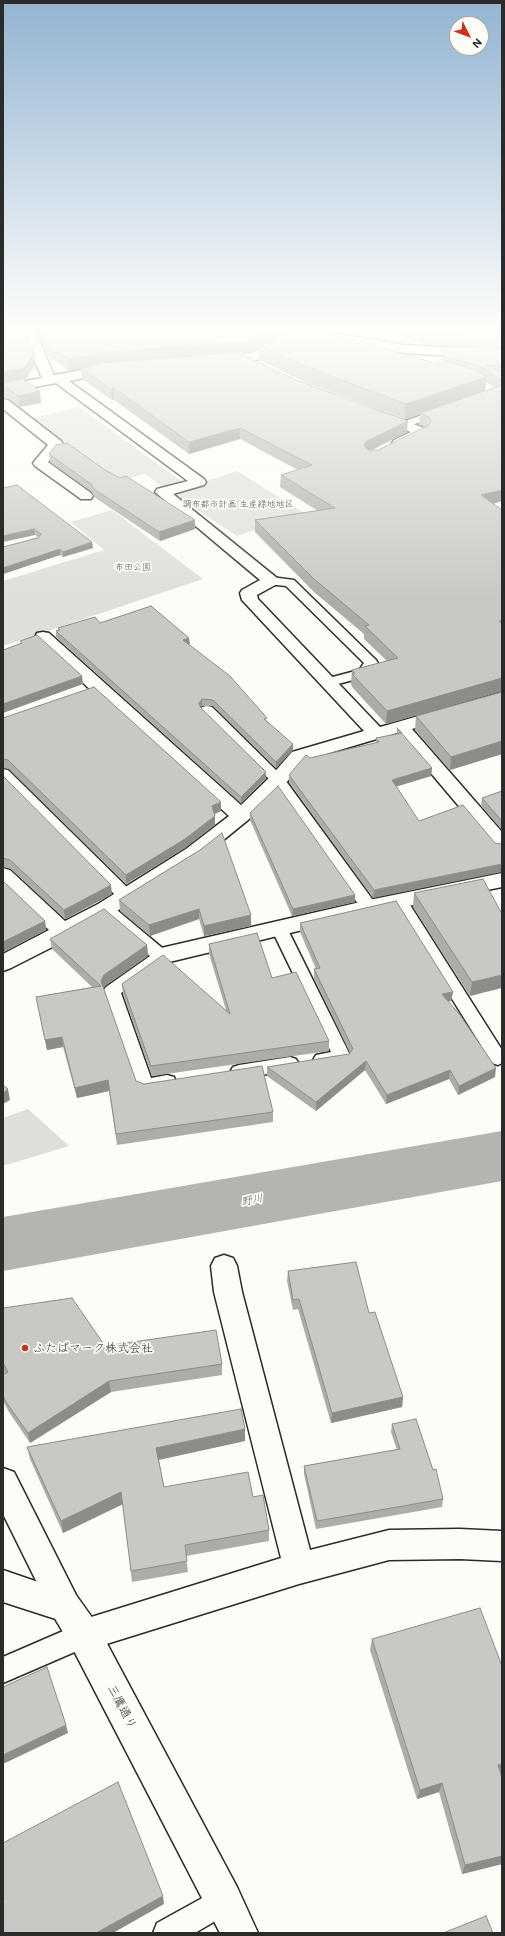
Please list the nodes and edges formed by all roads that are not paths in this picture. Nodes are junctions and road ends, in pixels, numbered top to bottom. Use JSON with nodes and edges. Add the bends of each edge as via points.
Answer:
{"nodes":[{"id":1,"x":22,"y":417,"type":"edge"},
{"id":2,"x":107,"y":417,"type":"edge"},
{"id":3,"x":383,"y":417,"type":"edge"},
{"id":4,"x":425,"y":417,"type":"edge"},
{"id":5,"x":403,"y":425,"type":"junction"},
{"id":6,"x":390,"y":447,"type":"edge"},
{"id":7,"x":86,"y":496,"type":"dead end"},
{"id":8,"x":271,"y":581,"type":"junction"},
{"id":9,"x":43,"y":637,"type":"dead end"},
{"id":10,"x":330,"y":682,"type":"junction"},
{"id":11,"x":502,"y":697,"type":"edge"},
{"id":12,"x":207,"y":710,"type":"dead end"},
{"id":13,"x":400,"y":726,"type":"junction"},
{"id":14,"x":376,"y":733,"type":"junction"},
{"id":15,"x":3,"y":772,"type":"edge"},
{"id":16,"x":278,"y":780,"type":"junction"},
{"id":17,"x":240,"y":816,"type":"junction"},
{"id":18,"x":502,"y":845,"type":"edge"},
{"id":19,"x":3,"y":875,"type":"edge"},
{"id":20,"x":502,"y":880,"type":"edge"},
{"id":21,"x":126,"y":896,"type":"junction"},
{"id":22,"x":399,"y":901,"type":"junction"},
{"id":23,"x":369,"y":907,"type":"junction"},
{"id":24,"x":105,"y":910,"type":"junction"},
{"id":25,"x":279,"y":928,"type":"junction"},
{"id":26,"x":64,"y":932,"type":"junction"},
{"id":27,"x":161,"y":956,"type":"junction"},
{"id":28,"x":3,"y":963,"type":"edge"},
{"id":29,"x":498,"y":1058,"type":"dead end"},
{"id":30,"x":224,"y":1074,"type":"edge"},
{"id":31,"x":185,"y":1080,"type":"edge"},
{"id":32,"x":224,"y":1266,"type":"dead end"},
{"id":33,"x":3,"y":1482,"type":"edge"},
{"id":34,"x":502,"y":1546,"type":"edge"},
{"id":35,"x":299,"y":1568,"type":"junction"},
{"id":36,"x":3,"y":1586,"type":"edge"},
{"id":37,"x":65,"y":1606,"type":"junction"},
{"id":38,"x":84,"y":1635,"type":"junction"},
{"id":39,"x":3,"y":1670,"type":"edge"},
{"id":40,"x":224,"y":1900,"type":"junction"},
{"id":41,"x":167,"y":1933,"type":"edge"},
{"id":42,"x":239,"y":1933,"type":"edge"}],
"edges":[{"from":1,"to":7,"type":"street","via":[[56,444],[40,463]]},
{"from":2,"to":8,"type":"street","via":[[199,482],[162,492]]},
{"from":3,"to":5,"type":"street"},
{"from":4,"to":5,"type":"lane"},
{"from":5,"to":6,"type":"street","via":[[422,432]]},
{"from":8,"to":10,"type":"street","via":[[248,593],[250,600]]},
{"from":8,"to":10,"type":"lane","via":[[290,583],[371,663],[364,673]]},
{"from":9,"to":17,"type":"street","via":[[91,690]]},
{"from":10,"to":14,"type":"street"},
{"from":11,"to":13,"type":"street"},
{"from":12,"to":16,"type":"lane"},
{"from":13,"to":14,"type":"street"},
{"from":13,"to":18,"type":"street"},
{"from":14,"to":16,"type":"street","via":[[299,756]]},
{"from":15,"to":21,"type":"lane"},
{"from":16,"to":17,"type":"street"},
{"from":16,"to":23,"type":"lane"},
{"from":17,"to":21,"type":"street","via":[[193,854]]},
{"from":19,"to":26,"type":"street"},
{"from":20,"to":22,"type":"street"},
{"from":21,"to":24,"type":"street"},
{"from":22,"to":23,"type":"street"},
{"from":22,"to":29,"type":"lane"},
{"from":23,"to":25,"type":"street"},
{"from":24,"to":26,"type":"street"},
{"from":24,"to":27,"type":"lane"},
{"from":25,"to":27,"type":"street"},
{"from":25,"to":30,"type":"lane","via":[[342,1057]]},
{"from":26,"to":28,"type":"street"},
{"from":27,"to":31,"type":"lane","via":[[112,991],[145,1086]]},
{"from":32,"to":35,"type":"street","via":[[228,1292]]},
{"from":33,"to":37,"type":"street","name":"三鷹通り"},
{"from":34,"to":35,"type":"street","via":[[389,1545]]},
{"from":35,"to":38,"type":"street"},
{"from":36,"to":37,"type":"street"},
{"from":37,"to":38,"type":"street","name":"三鷹通り"},
{"from":38,"to":39,"type":"lane"},
{"from":38,"to":40,"type":"street","name":"三鷹通り"},
{"from":40,"to":41,"type":"lane"},
{"from":40,"to":42,"type":"street","name":"三鷹通り"}]}
